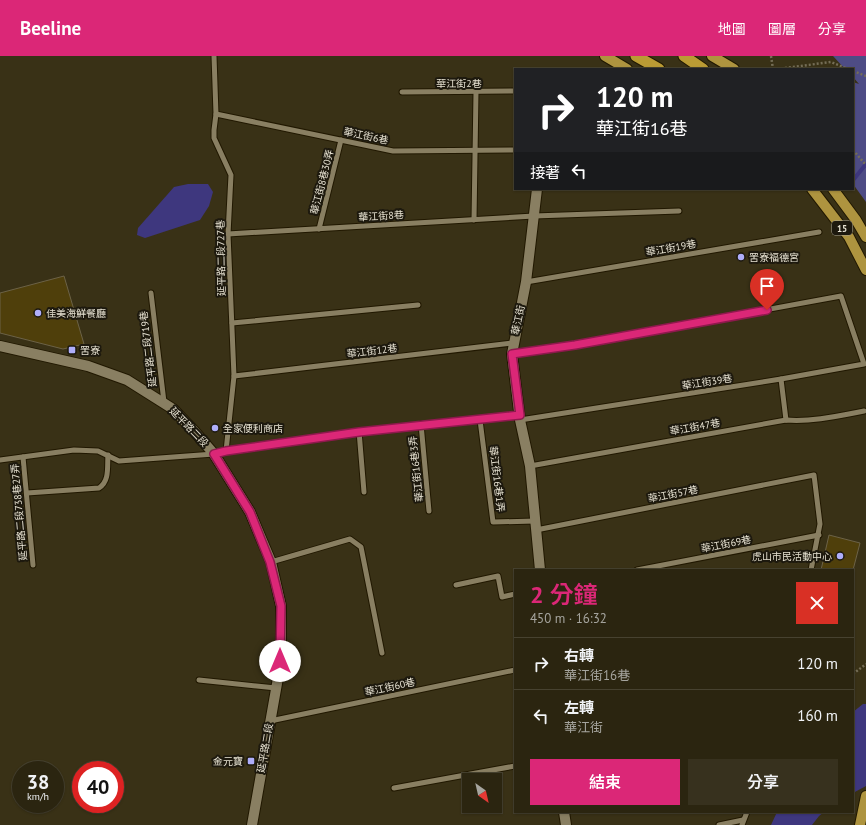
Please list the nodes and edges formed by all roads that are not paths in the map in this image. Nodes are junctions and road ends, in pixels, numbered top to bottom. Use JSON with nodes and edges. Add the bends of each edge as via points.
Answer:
{"nodes":[{"id":1,"x":214,"y":56,"type":"edge"},
{"id":2,"x":605,"y":56,"type":"edge"},
{"id":3,"x":636,"y":56,"type":"edge"},
{"id":4,"x":684,"y":56,"type":"edge"},
{"id":5,"x":712,"y":56,"type":"edge"},
{"id":6,"x":624,"y":68,"type":"edge"},
{"id":7,"x":657,"y":68,"type":"edge"},
{"id":8,"x":702,"y":68,"type":"edge"},
{"id":9,"x":732,"y":68,"type":"edge"},
{"id":10,"x":514,"y":91,"type":"edge"},
{"id":11,"x":402,"y":92,"type":"dead end"},
{"id":12,"x":476,"y":92,"type":"junction"},
{"id":13,"x":216,"y":114,"type":"junction"},
{"id":14,"x":341,"y":140,"type":"junction"},
{"id":15,"x":475,"y":150,"type":"junction"},
{"id":16,"x":514,"y":150,"type":"edge"},
{"id":17,"x":537,"y":190,"type":"edge"},
{"id":18,"x":813,"y":190,"type":"edge"},
{"id":19,"x":834,"y":190,"type":"edge"},
{"id":20,"x":679,"y":211,"type":"dead end"},
{"id":21,"x":534,"y":216,"type":"junction"},
{"id":22,"x":474,"y":220,"type":"junction"},
{"id":23,"x":319,"y":229,"type":"junction"},
{"id":24,"x":818,"y":232,"type":"dead end"},
{"id":25,"x":228,"y":234,"type":"junction"},
{"id":26,"x":866,"y":237,"type":"edge"},
{"id":27,"x":866,"y":270,"type":"edge"},
{"id":28,"x":526,"y":282,"type":"junction"},
{"id":29,"x":151,"y":293,"type":"dead end"},
{"id":30,"x":418,"y":305,"type":"dead end"},
{"id":31,"x":232,"y":323,"type":"junction"},
{"id":32,"x":513,"y":343,"type":"junction"},
{"id":33,"x":0,"y":346,"type":"edge"},
{"id":34,"x":512,"y":354,"type":"junction"},
{"id":35,"x":234,"y":376,"type":"junction"},
{"id":36,"x":781,"y":379,"type":"junction"},
{"id":37,"x":164,"y":403,"type":"junction"},
{"id":38,"x":864,"y":411,"type":"dead end"},
{"id":39,"x":520,"y":418,"type":"junction"},
{"id":40,"x":480,"y":420,"type":"junction"},
{"id":41,"x":786,"y":420,"type":"junction"},
{"id":42,"x":421,"y":424,"type":"junction"},
{"id":43,"x":359,"y":432,"type":"junction"},
{"id":44,"x":226,"y":451,"type":"junction"},
{"id":45,"x":214,"y":454,"type":"junction"},
{"id":46,"x":108,"y":455,"type":"junction"},
{"id":47,"x":23,"y":457,"type":"junction"},
{"id":48,"x":0,"y":460,"type":"edge"},
{"id":49,"x":530,"y":466,"type":"junction"},
{"id":50,"x":364,"y":492,"type":"dead end"},
{"id":51,"x":26,"y":493,"type":"junction"},
{"id":52,"x":429,"y":511,"type":"dead end"},
{"id":53,"x":536,"y":526,"type":"junction"},
{"id":54,"x":819,"y":535,"type":"junction"},
{"id":55,"x":270,"y":562,"type":"junction"},
{"id":56,"x":33,"y":565,"type":"dead end"},
{"id":57,"x":540,"y":569,"type":"edge"},
{"id":58,"x":641,"y":569,"type":"edge"},
{"id":59,"x":811,"y":569,"type":"edge"},
{"id":60,"x":456,"y":585,"type":"dead end"},
{"id":61,"x":514,"y":594,"type":"edge"},
{"id":62,"x":382,"y":653,"type":"dead end"},
{"id":63,"x":514,"y":670,"type":"edge"},
{"id":64,"x":199,"y":680,"type":"dead end"},
{"id":65,"x":276,"y":688,"type":"junction"},
{"id":66,"x":270,"y":721,"type":"junction"},
{"id":67,"x":514,"y":766,"type":"edge"},
{"id":68,"x":394,"y":788,"type":"dead end"},
{"id":69,"x":866,"y":796,"type":"edge"},
{"id":70,"x":564,"y":813,"type":"edge"},
{"id":71,"x":747,"y":813,"type":"edge"},
{"id":72,"x":742,"y":823,"type":"edge"},
{"id":73,"x":252,"y":825,"type":"edge"},
{"id":74,"x":566,"y":825,"type":"edge"},
{"id":75,"x":719,"y":825,"type":"edge"},
{"id":76,"x":860,"y":825,"type":"edge"}],
"edges":[{"from":1,"to":13,"type":"lane","name":"延平路二段727巷"},
{"from":2,"to":6,"type":"main road"},
{"from":3,"to":7,"type":"highway"},
{"from":4,"to":8,"type":"highway"},
{"from":5,"to":9,"type":"main road"},
{"from":10,"to":12,"type":"lane","name":"華江街2巷"},
{"from":11,"to":12,"type":"lane","name":"華江街2巷"},
{"from":12,"to":15,"type":"lane"},
{"from":13,"to":14,"type":"lane","name":"華江街6巷"},
{"from":13,"to":25,"type":"lane","name":"延平路二段727巷","via":[[214,138],[231,176]]},
{"from":14,"to":15,"type":"lane","name":"華江街6巷","via":[[393,151]]},
{"from":14,"to":23,"type":"lane","name":"華江街8巷30弄"},
{"from":15,"to":16,"type":"lane","name":"華江街6巷"},
{"from":15,"to":22,"type":"lane"},
{"from":17,"to":21,"type":"street","name":"華江街"},
{"from":18,"to":27,"type":"main road","number":"15","via":[[849,237]]},
{"from":19,"to":26,"type":"main road","number":"15"},
{"from":20,"to":21,"type":"lane","name":"華江街8巷"},
{"from":21,"to":22,"type":"lane","name":"華江街8巷"},
{"from":21,"to":28,"type":"street","name":"華江街"},
{"from":22,"to":23,"type":"lane","name":"華江街8巷"},
{"from":23,"to":25,"type":"lane","name":"華江街8巷"},
{"from":24,"to":28,"type":"lane","name":"華江街19巷"},
{"from":25,"to":31,"type":"lane","name":"延平路二段727巷"},
{"from":28,"to":32,"type":"street","name":"華江街"},
{"from":29,"to":37,"type":"lane","name":"延平路二段719巷"},
{"from":30,"to":31,"type":"lane"},
{"from":31,"to":35,"type":"lane","name":"延平路二段727巷"},
{"from":32,"to":34,"type":"street","name":"華江街"},
{"from":32,"to":35,"type":"lane","name":"華江街12巷"},
{"from":33,"to":37,"type":"street","name":"延平路二段","via":[[88,366],[126,380]]},
{"from":34,"to":36,"type":"lane","name":"華江街39巷","via":[[575,345],[841,296],[864,364]]},
{"from":34,"to":39,"type":"street","name":"華江街"},
{"from":35,"to":44,"type":"lane","name":"延平路二段727巷"},
{"from":36,"to":39,"type":"lane","name":"華江街39巷"},
{"from":36,"to":41,"type":"lane"},
{"from":37,"to":45,"type":"street","name":"延平路二段","via":[[173,409]]},
{"from":38,"to":41,"type":"lane","name":"華江街47巷","via":[[818,419]]},
{"from":39,"to":40,"type":"lane","name":"華江街39巷"},
{"from":39,"to":49,"type":"street","name":"華江街"},
{"from":40,"to":42,"type":"lane","name":"華江街39巷"},
{"from":40,"to":53,"type":"lane","name":"華江街16巷1弄","via":[[493,522]]},
{"from":41,"to":49,"type":"lane","name":"華江街47巷"},
{"from":42,"to":43,"type":"lane","name":"華江街39巷"},
{"from":42,"to":52,"type":"lane","name":"華江街16巷3弄"},
{"from":43,"to":44,"type":"lane","name":"華江街39巷"},
{"from":43,"to":50,"type":"lane"},
{"from":44,"to":45,"type":"lane"},
{"from":45,"to":46,"type":"lane","via":[[119,461]]},
{"from":45,"to":55,"type":"street","name":"延平路二段","via":[[250,512]]},
{"from":46,"to":47,"type":"lane","via":[[98,451],[74,450]]},
{"from":46,"to":51,"type":"lane","via":[[107,480],[99,488]]},
{"from":47,"to":48,"type":"lane"},
{"from":47,"to":51,"type":"lane","name":"延平路二段738巷27弄"},
{"from":49,"to":53,"type":"street","name":"華江街"},
{"from":51,"to":56,"type":"lane","name":"延平路二段738巷27弄"},
{"from":53,"to":54,"type":"lane","name":"華江街57巷","via":[[814,475]]},
{"from":53,"to":57,"type":"street","name":"華江街"},
{"from":54,"to":58,"type":"lane","name":"華江街69巷"},
{"from":54,"to":59,"type":"lane"},
{"from":55,"to":62,"type":"lane","via":[[350,539],[361,547]]},
{"from":55,"to":65,"type":"street","name":"延平路二段","via":[[281,606],[280,661]]},
{"from":60,"to":61,"type":"lane","via":[[498,576],[502,598]]},
{"from":63,"to":66,"type":"lane","name":"華江街60巷"},
{"from":64,"to":65,"type":"lane"},
{"from":65,"to":66,"type":"street","name":"延平路二段"},
{"from":66,"to":73,"type":"street","name":"延平路二段"},
{"from":67,"to":68,"type":"lane"},
{"from":69,"to":76,"type":"main road"},
{"from":70,"to":74,"type":"street"},
{"from":71,"to":72,"type":"lane"},
{"from":72,"to":75,"type":"lane"}]}
